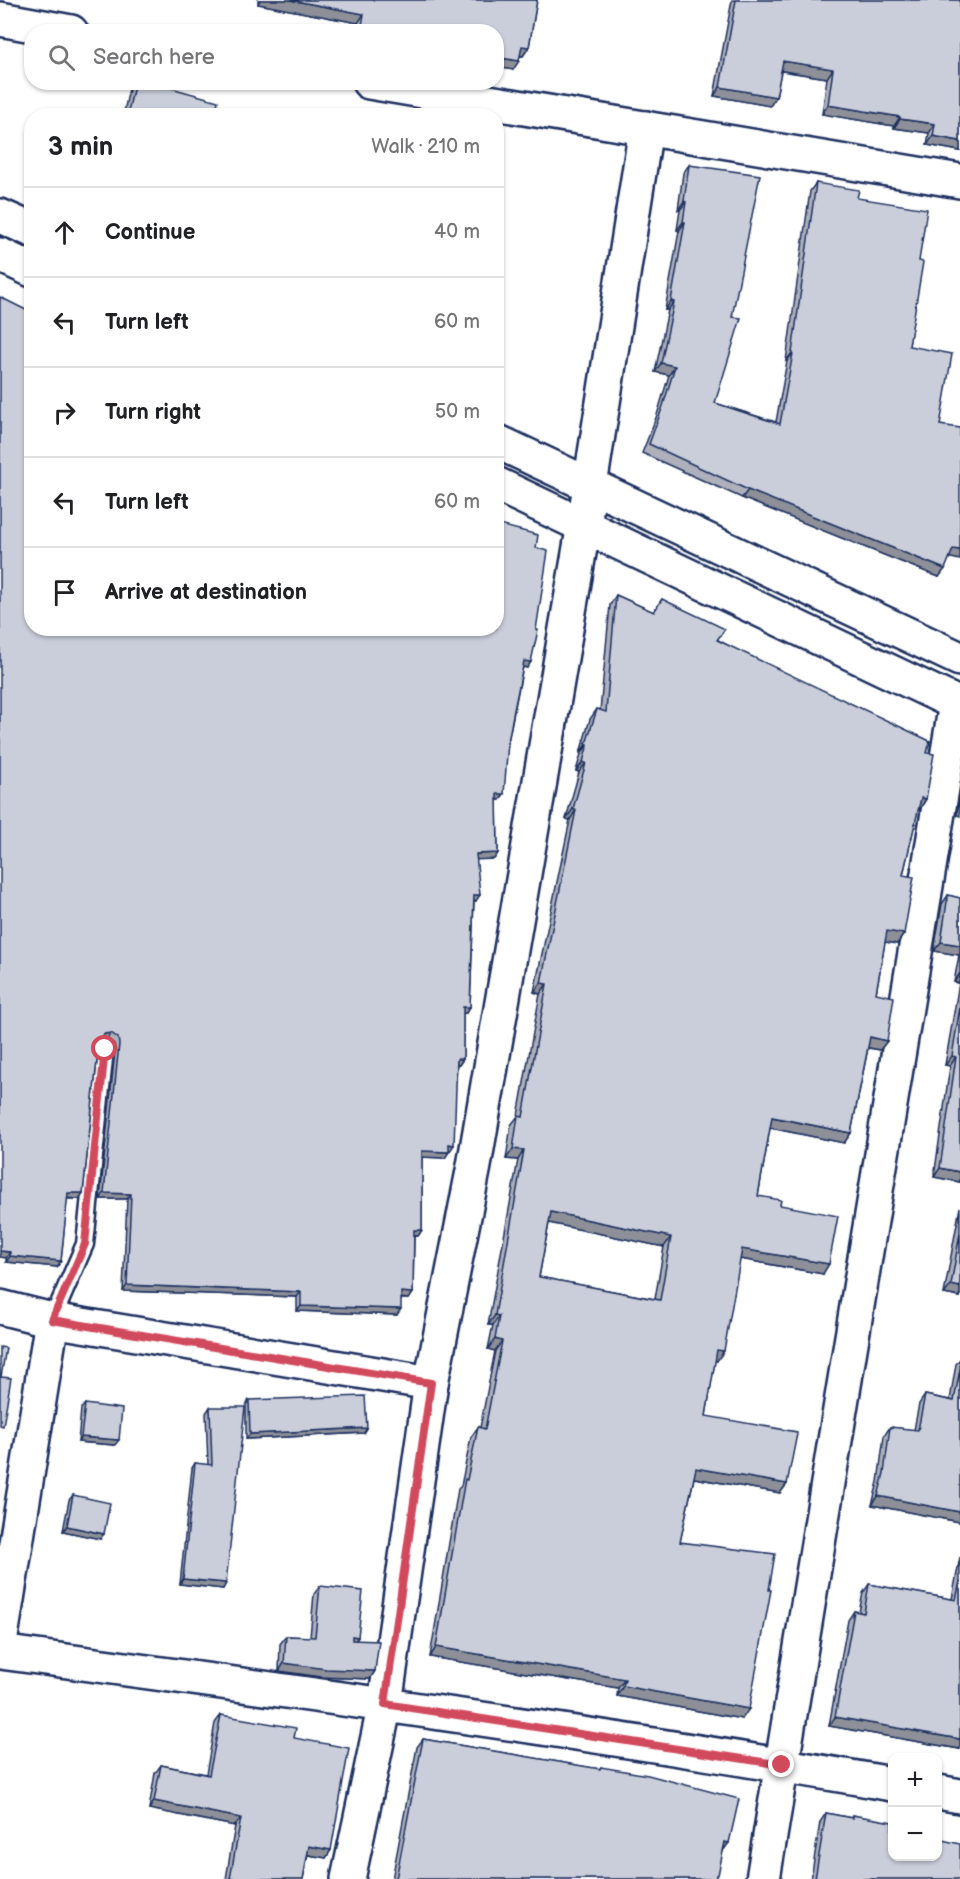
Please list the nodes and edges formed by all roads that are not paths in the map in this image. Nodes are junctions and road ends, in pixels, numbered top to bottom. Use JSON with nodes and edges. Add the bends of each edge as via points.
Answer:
{"nodes":[{"id":1,"x":0,"y":19,"type":"edge"},
{"id":2,"x":27,"y":24,"type":"edge"},
{"id":3,"x":417,"y":90,"type":"edge"},
{"id":4,"x":646,"y":128,"type":"junction"},
{"id":5,"x":960,"y":181,"type":"edge"},
{"id":6,"x":0,"y":216,"type":"edge"},
{"id":7,"x":24,"y":226,"type":"edge"},
{"id":8,"x":0,"y":255,"type":"edge"},
{"id":9,"x":24,"y":266,"type":"edge"},
{"id":10,"x":504,"y":445,"type":"edge"},
{"id":11,"x":590,"y":484,"type":"junction"},
{"id":12,"x":504,"y":488,"type":"edge"},
{"id":13,"x":584,"y":524,"type":"junction"},
{"id":14,"x":960,"y":659,"type":"edge"},
{"id":15,"x":958,"y":704,"type":"edge"},
{"id":16,"x":105,"y":1049,"type":"edge"},
{"id":17,"x":0,"y":1307,"type":"edge"},
{"id":18,"x":52,"y":1320,"type":"junction"},
{"id":19,"x":431,"y":1383,"type":"junction"},
{"id":20,"x":0,"y":1643,"type":"edge"},
{"id":21,"x":0,"y":1652,"type":"edge"},
{"id":22,"x":385,"y":1704,"type":"junction"},
{"id":23,"x":782,"y":1765,"type":"junction"},
{"id":24,"x":888,"y":1783,"type":"edge"},
{"id":25,"x":942,"y":1793,"type":"edge"},
{"id":26,"x":960,"y":1796,"type":"edge"},
{"id":27,"x":348,"y":1879,"type":"edge"},
{"id":28,"x":764,"y":1879,"type":"edge"}],
"edges":[{"from":1,"to":2,"type":"street"},
{"from":3,"to":4,"type":"street"},
{"from":4,"to":5,"type":"street"},
{"from":4,"to":11,"type":"street"},
{"from":6,"to":7,"type":"street"},
{"from":8,"to":9,"type":"street"},
{"from":10,"to":11,"type":"street"},
{"from":11,"to":13,"type":"street"},
{"from":11,"to":14,"type":"street"},
{"from":12,"to":13,"type":"street"},
{"from":13,"to":15,"type":"street"},
{"from":13,"to":19,"type":"street","via":[[474,1166]]},
{"from":15,"to":23,"type":"street"},
{"from":16,"to":18,"type":"lane","via":[[85,1244]]},
{"from":17,"to":18,"type":"street"},
{"from":18,"to":19,"type":"street"},
{"from":18,"to":20,"type":"street"},
{"from":19,"to":22,"type":"street"},
{"from":21,"to":22,"type":"street"},
{"from":22,"to":23,"type":"street"},
{"from":22,"to":27,"type":"street"},
{"from":23,"to":24,"type":"street"},
{"from":23,"to":28,"type":"street"},
{"from":25,"to":26,"type":"street"}]}
